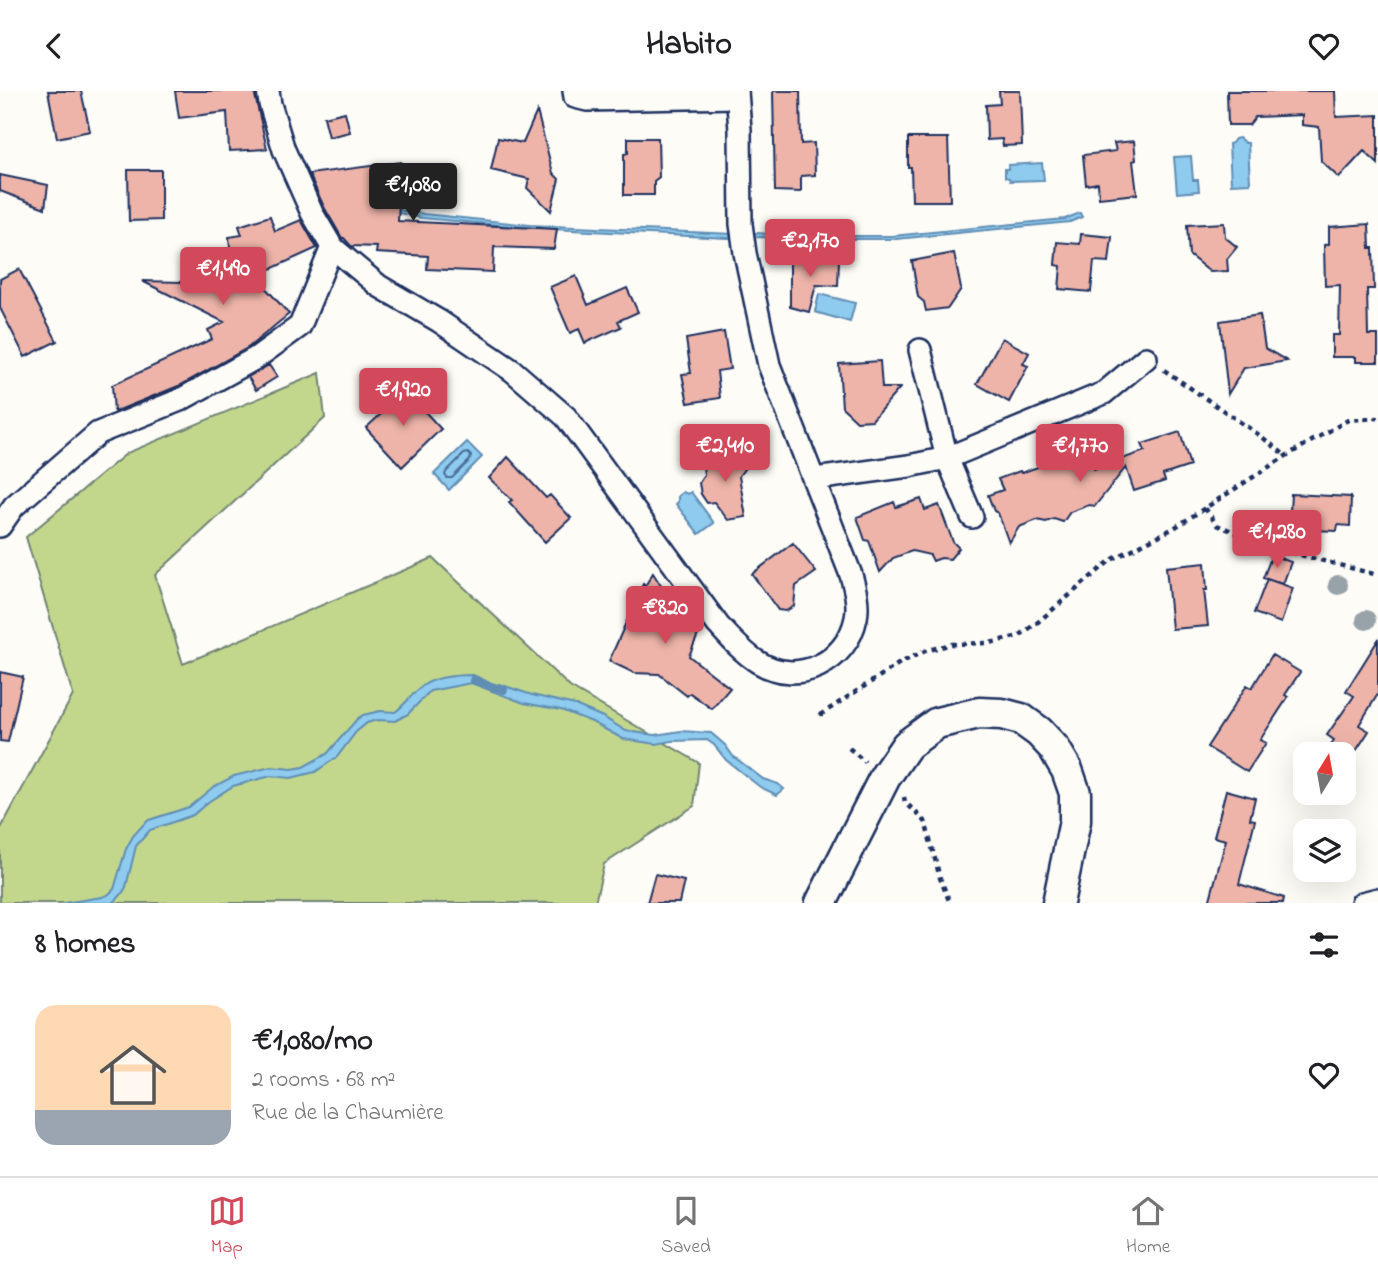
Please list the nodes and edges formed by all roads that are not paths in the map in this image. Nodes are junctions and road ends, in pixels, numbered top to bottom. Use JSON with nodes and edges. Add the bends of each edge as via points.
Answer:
{"nodes":[{"id":1,"x":268,"y":91,"type":"edge"},
{"id":2,"x":573,"y":91,"type":"edge"},
{"id":3,"x":737,"y":94,"type":"edge"},
{"id":4,"x":332,"y":247,"type":"junction"},
{"id":5,"x":920,"y":350,"type":"dead end"},
{"id":6,"x":1146,"y":358,"type":"road end"},
{"id":7,"x":947,"y":458,"type":"junction"},
{"id":8,"x":815,"y":478,"type":"junction"},
{"id":9,"x":972,"y":517,"type":"dead end"},
{"id":10,"x":0,"y":526,"type":"edge"},
{"id":11,"x":1378,"y":899,"type":"edge"},
{"id":12,"x":821,"y":903,"type":"edge"},
{"id":13,"x":1058,"y":903,"type":"edge"},
{"id":14,"x":1362,"y":903,"type":"edge"}],
"edges":[{"from":1,"to":4,"type":"street","via":[[284,150]]},
{"from":2,"to":3,"type":"street","via":[[575,97],[587,100]]},
{"from":3,"to":8,"type":"street","via":[[745,253],[769,365]]},
{"from":4,"to":8,"type":"street","via":[[379,286],[513,371],[566,417],[718,625],[759,663],[777,670],[794,672],[830,660],[843,649],[857,615],[851,575]]},
{"from":4,"to":10,"type":"street","via":[[300,326],[256,358],[180,400],[98,432],[15,506]]},
{"from":5,"to":7,"type":"street"},
{"from":6,"to":7,"type":"street","via":[[1104,393]]},
{"from":7,"to":8,"type":"street"},
{"from":7,"to":9,"type":"street"},
{"from":11,"to":14,"type":"street"},
{"from":12,"to":13,"type":"main road","via":[[885,777],[907,745],[937,723],[979,713],[1021,719],[1054,748],[1067,770],[1075,821]]}]}
